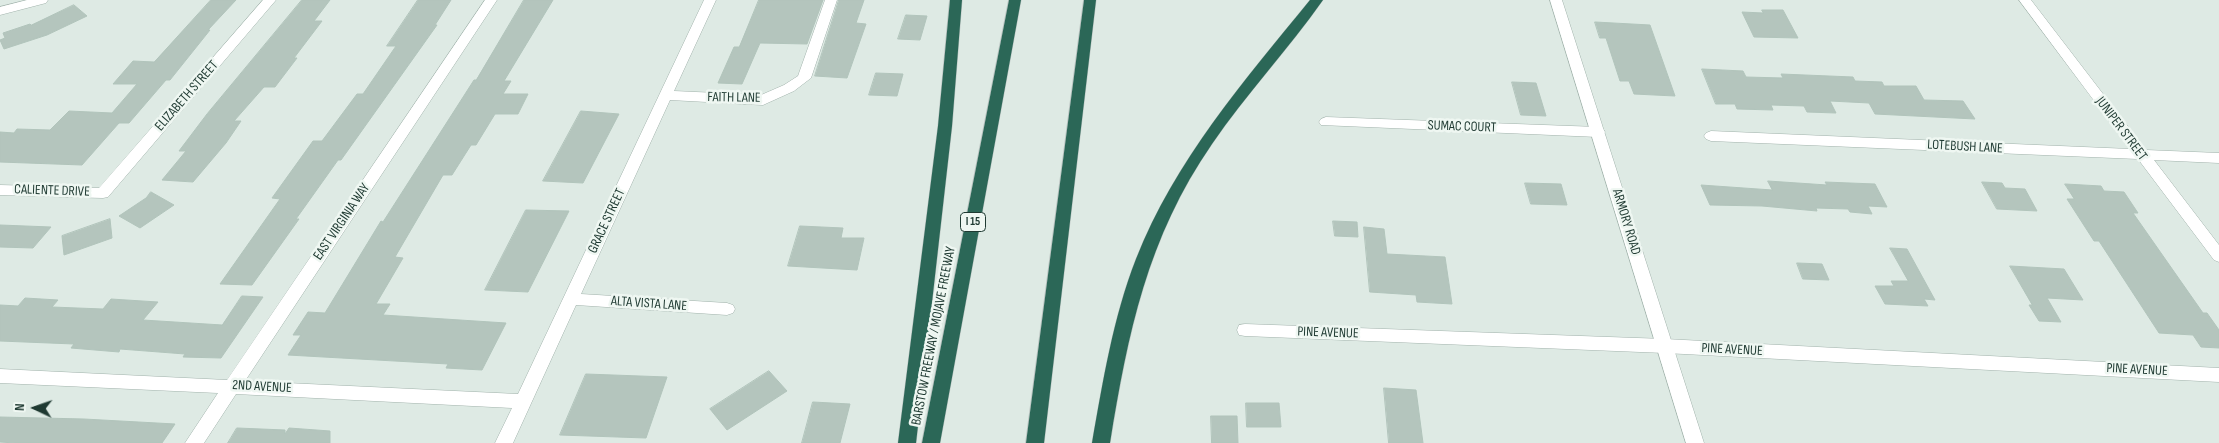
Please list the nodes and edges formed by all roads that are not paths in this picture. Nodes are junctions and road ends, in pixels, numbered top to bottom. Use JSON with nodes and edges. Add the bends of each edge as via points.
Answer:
{"nodes":[{"id":1,"x":42,"y":0,"type":"edge"},
{"id":2,"x":270,"y":0,"type":"edge"},
{"id":3,"x":491,"y":0,"type":"edge"},
{"id":4,"x":710,"y":0,"type":"edge"},
{"id":5,"x":831,"y":0,"type":"edge"},
{"id":6,"x":956,"y":0,"type":"edge"},
{"id":7,"x":1015,"y":0,"type":"edge"},
{"id":8,"x":1090,"y":0,"type":"edge"},
{"id":9,"x":1317,"y":0,"type":"edge"},
{"id":10,"x":1556,"y":0,"type":"edge"},
{"id":11,"x":2025,"y":0,"type":"edge"},
{"id":12,"x":0,"y":11,"type":"edge"},
{"id":13,"x":665,"y":95,"type":"junction"},
{"id":14,"x":1326,"y":122,"type":"dead end"},
{"id":15,"x":1598,"y":132,"type":"junction"},
{"id":16,"x":1711,"y":136,"type":"dead end"},
{"id":17,"x":2141,"y":155,"type":"junction"},
{"id":18,"x":2219,"y":158,"type":"edge"},
{"id":19,"x":0,"y":190,"type":"edge"},
{"id":20,"x":103,"y":193,"type":"joint"},
{"id":21,"x":2219,"y":256,"type":"edge"},
{"id":22,"x":571,"y":299,"type":"junction"},
{"id":23,"x":727,"y":309,"type":"dead end"},
{"id":24,"x":1245,"y":330,"type":"dead end"},
{"id":25,"x":1665,"y":346,"type":"junction"},
{"id":26,"x":2219,"y":375,"type":"edge"},
{"id":27,"x":0,"y":376,"type":"edge"},
{"id":28,"x":232,"y":386,"type":"junction"},
{"id":29,"x":524,"y":401,"type":"junction"},
{"id":30,"x":194,"y":443,"type":"edge"},
{"id":31,"x":504,"y":443,"type":"edge"},
{"id":32,"x":907,"y":443,"type":"edge"},
{"id":33,"x":931,"y":443,"type":"edge"},
{"id":34,"x":1035,"y":443,"type":"edge"},
{"id":35,"x":1101,"y":443,"type":"edge"},
{"id":36,"x":1695,"y":443,"type":"edge"}],
"edges":[{"from":1,"to":12,"type":"street"},
{"from":2,"to":20,"type":"street","name":"ELIZABETH STREET"},
{"from":3,"to":28,"type":"street","name":"EAST VIRGINIA WAY"},
{"from":4,"to":13,"type":"street","name":"GRACE STREET"},
{"from":5,"to":13,"type":"street","name":"FAITH LANE","via":[[804,78],[789,88],[764,100]]},
{"from":6,"to":32,"type":"highway","via":[[945,126]]},
{"from":7,"to":33,"type":"highway","name":"BARSTOW FREEWAY / MOJAVE FREEWAY","number":"I 15"},
{"from":8,"to":34,"type":"highway"},
{"from":9,"to":35,"type":"highway","via":[[1214,130],[1167,205],[1152,238],[1128,315]]},
{"from":10,"to":15,"type":"street","name":"ARMORY ROAD"},
{"from":11,"to":17,"type":"street","name":"JUNIPER STREET"},
{"from":13,"to":22,"type":"street","name":"GRACE STREET"},
{"from":14,"to":15,"type":"street","name":"SUMAC COURT"},
{"from":15,"to":25,"type":"street","name":"ARMORY ROAD"},
{"from":16,"to":17,"type":"street","name":"LOTEBUSH LANE"},
{"from":17,"to":18,"type":"street","name":"LOTEBUSH LANE"},
{"from":17,"to":21,"type":"street","name":"JUNIPER STREET"},
{"from":19,"to":20,"type":"street","name":"CALIENTE DRIVE"},
{"from":22,"to":23,"type":"street","name":"ALTA VISTA LANE"},
{"from":22,"to":29,"type":"street","name":"GRACE STREET"},
{"from":24,"to":25,"type":"street","name":"PINE AVENUE"},
{"from":25,"to":26,"type":"street","name":"PINE AVENUE"},
{"from":25,"to":36,"type":"street","name":"ARMORY ROAD"},
{"from":27,"to":28,"type":"street","name":"2ND AVENUE"},
{"from":28,"to":29,"type":"street","name":"2ND AVENUE"},
{"from":28,"to":30,"type":"street","name":"EAST VIRGINIA WAY"},
{"from":29,"to":31,"type":"street","name":"GRACE STREET"}]}
